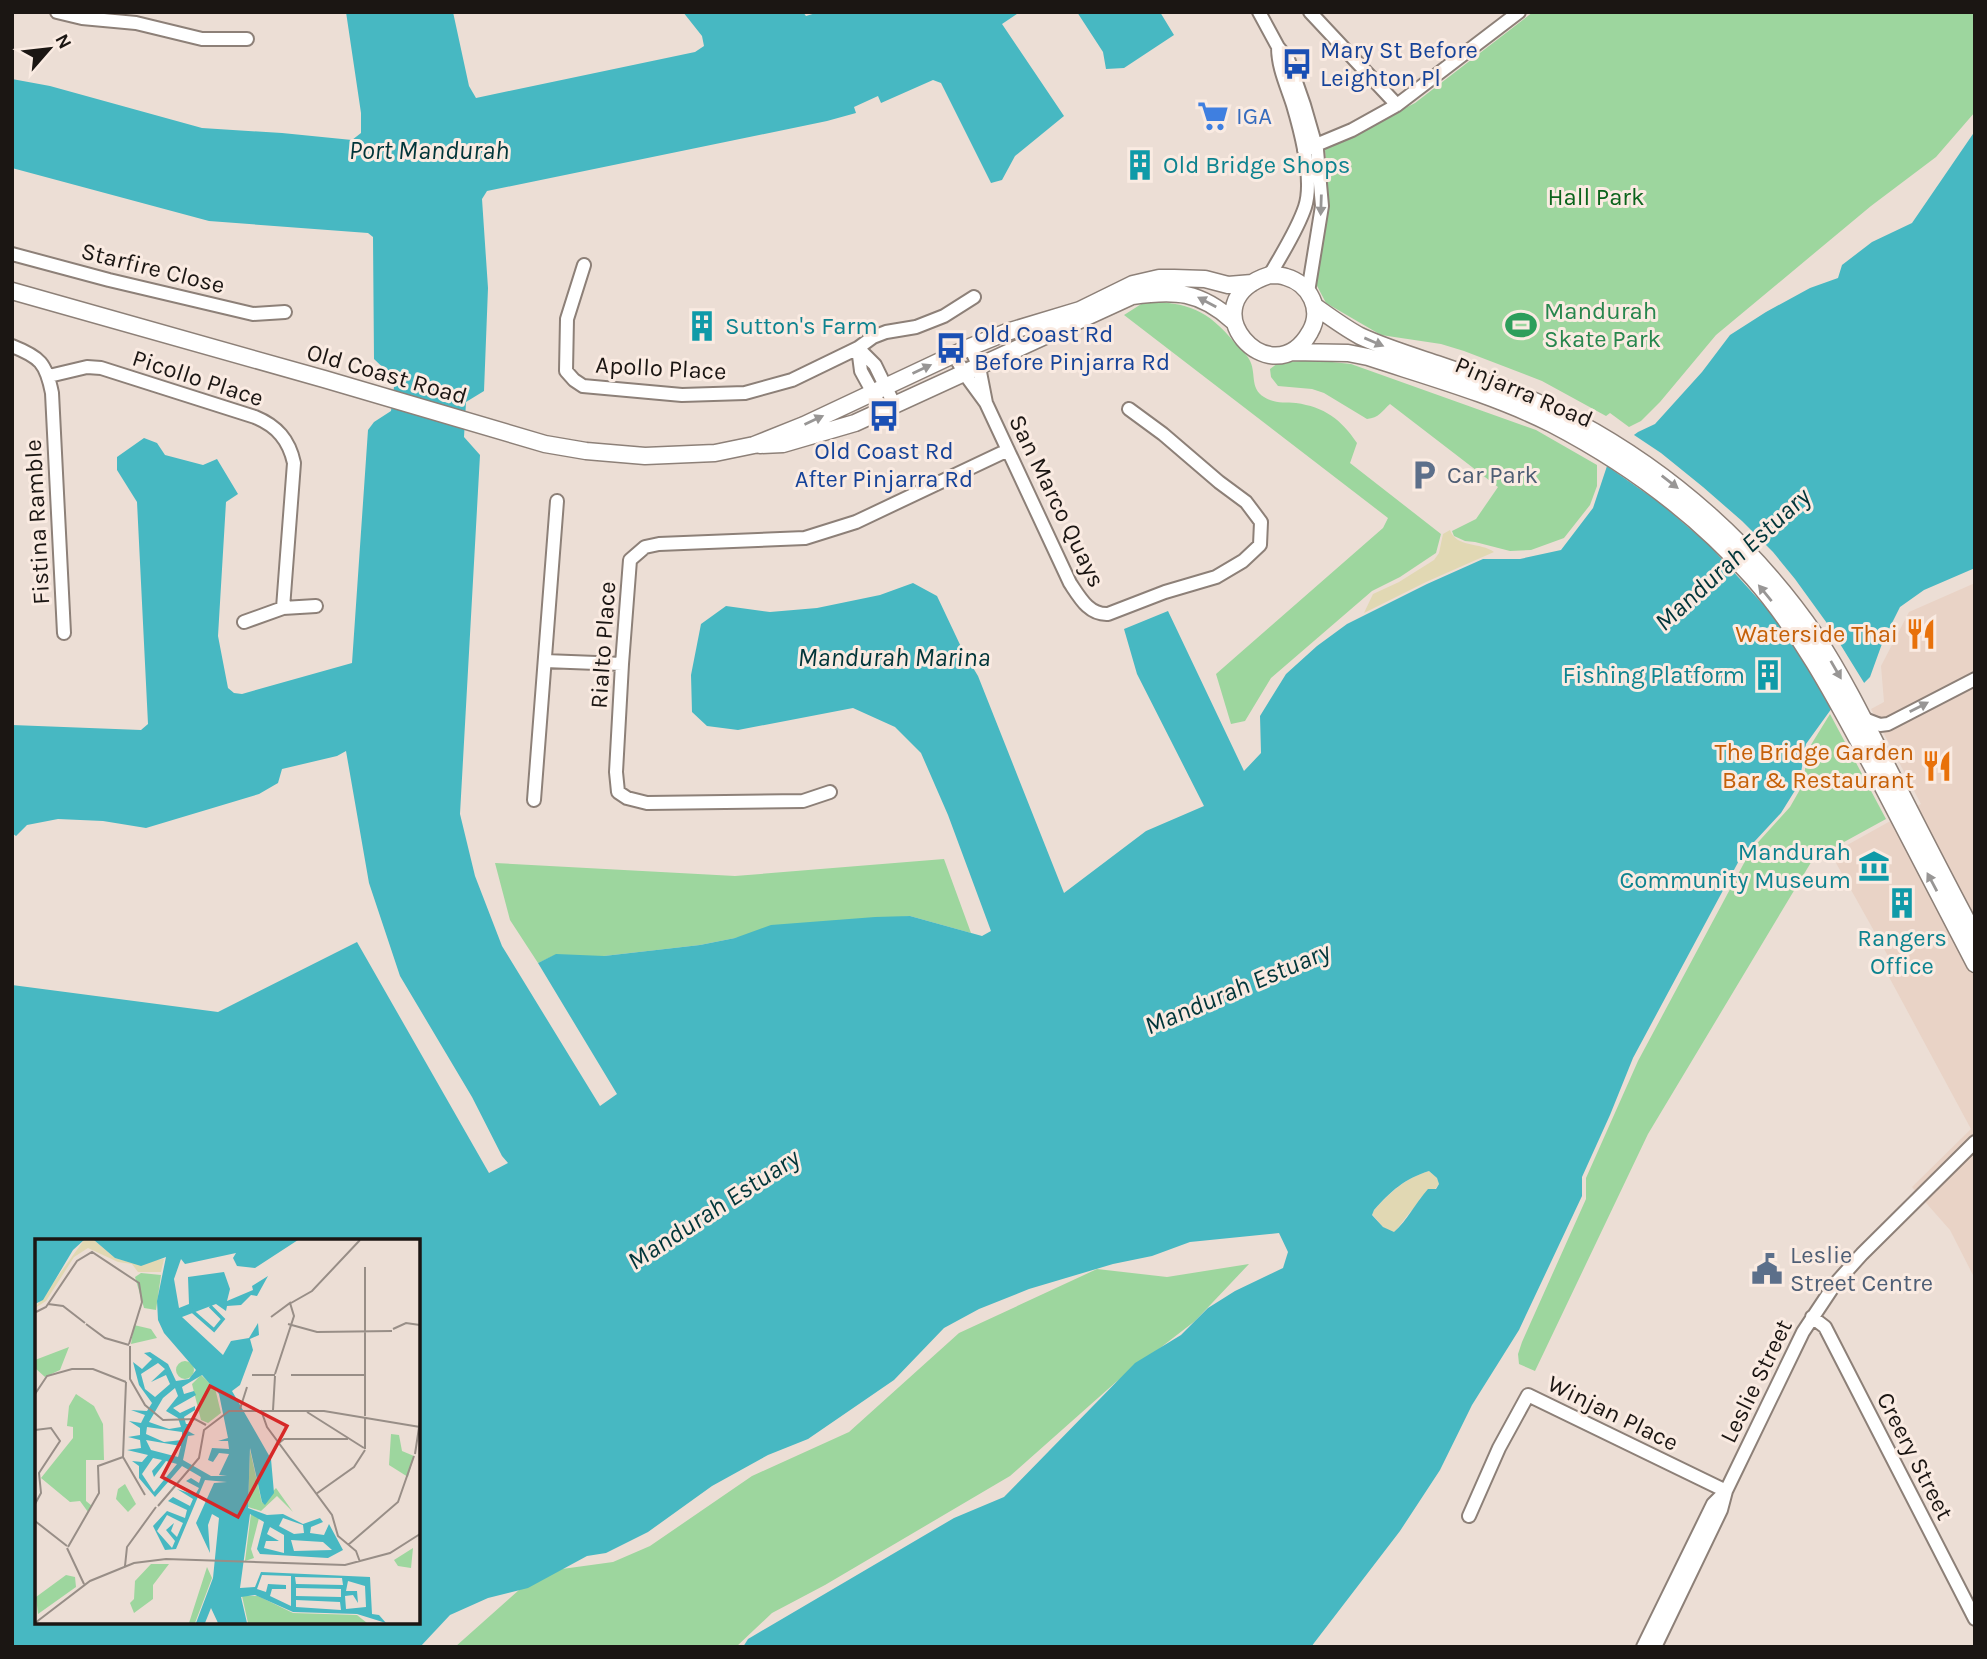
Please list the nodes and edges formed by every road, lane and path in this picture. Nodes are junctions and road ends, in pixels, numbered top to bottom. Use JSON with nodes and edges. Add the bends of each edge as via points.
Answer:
{"nodes":[{"id":1,"x":57,"y":12,"type":"edge"},
{"id":2,"x":1259,"y":12,"type":"edge"},
{"id":3,"x":1310,"y":12,"type":"edge"},
{"id":4,"x":1520,"y":12,"type":"edge"},
{"id":5,"x":247,"y":39,"type":"dead end"},
{"id":6,"x":1397,"y":105,"type":"junction"},
{"id":7,"x":1309,"y":147,"type":"junction"},
{"id":8,"x":12,"y":254,"type":"edge"},
{"id":9,"x":584,"y":265,"type":"dead end"},
{"id":10,"x":1270,"y":275,"type":"junction"},
{"id":11,"x":1252,"y":283,"type":"junction"},
{"id":12,"x":12,"y":291,"type":"edge"},
{"id":13,"x":1308,"y":292,"type":"junction"},
{"id":14,"x":974,"y":297,"type":"dead end"},
{"id":15,"x":1316,"y":307,"type":"junction"},
{"id":16,"x":285,"y":312,"type":"dead end"},
{"id":17,"x":1233,"y":321,"type":"junction"},
{"id":18,"x":12,"y":346,"type":"edge"},
{"id":19,"x":970,"y":346,"type":"junction"},
{"id":20,"x":858,"y":348,"type":"junction"},
{"id":21,"x":1291,"y":352,"type":"junction"},
{"id":22,"x":954,"y":354,"type":"junction"},
{"id":23,"x":979,"y":367,"type":"junction"},
{"id":24,"x":964,"y":373,"type":"junction"},
{"id":25,"x":49,"y":376,"type":"junction"},
{"id":26,"x":880,"y":389,"type":"junction"},
{"id":27,"x":986,"y":403,"type":"junction"},
{"id":28,"x":889,"y":408,"type":"junction"},
{"id":29,"x":1129,"y":410,"type":"dead end"},
{"id":30,"x":1596,"y":440,"type":"junction"},
{"id":31,"x":754,"y":445,"type":"junction"},
{"id":32,"x":1008,"y":450,"type":"junction"},
{"id":33,"x":557,"y":501,"type":"dead end"},
{"id":34,"x":316,"y":606,"type":"dead end"},
{"id":35,"x":283,"y":608,"type":"junction"},
{"id":36,"x":244,"y":622,"type":"dead end"},
{"id":37,"x":64,"y":633,"type":"dead end"},
{"id":38,"x":545,"y":661,"type":"junction"},
{"id":39,"x":622,"y":664,"type":"junction"},
{"id":40,"x":1975,"y":679,"type":"edge"},
{"id":41,"x":1854,"y":712,"type":"junction"},
{"id":42,"x":830,"y":792,"type":"dead end"},
{"id":43,"x":534,"y":800,"type":"dead end"},
{"id":44,"x":1975,"y":936,"type":"edge"},
{"id":45,"x":1975,"y":964,"type":"edge"},
{"id":46,"x":1975,"y":1142,"type":"edge"},
{"id":47,"x":1812,"y":1317,"type":"junction"},
{"id":48,"x":1726,"y":1491,"type":"junction"},
{"id":49,"x":1469,"y":1516,"type":"dead end"},
{"id":50,"x":1975,"y":1619,"type":"edge"},
{"id":51,"x":1643,"y":1647,"type":"edge"},
{"id":52,"x":1655,"y":1647,"type":"edge"}],
"edges":[{"from":1,"to":5,"type":"street","via":[[136,23],[202,39]]},
{"from":2,"to":7,"type":"street","via":[[1278,47],[1278,62]]},
{"from":3,"to":6,"type":"street"},
{"from":4,"to":6,"type":"street"},
{"from":6,"to":7,"type":"street"},
{"from":7,"to":10,"type":"street","via":[[1307,205]]},
{"from":7,"to":13,"type":"street","one_way":true,"via":[[1317,150],[1322,206]]},
{"from":8,"to":16,"type":"street","name":"Starfire Close","via":[[253,314]]},
{"from":9,"to":20,"type":"street","name":"Apollo Place","via":[[566,319],[566,371],[583,386],[682,395],[745,393],[792,380]]},
{"from":10,"to":11,"type":"main road"},
{"from":10,"to":13,"type":"main road","via":[[1287,277]]},
{"from":11,"to":17,"type":"main road","via":[[1239,295]]},
{"from":11,"to":19,"type":"main road","name":"Old Coast Road","via":[[1159,278]]},
{"from":12,"to":31,"type":"main road","name":"Old Coast Road","via":[[555,446],[645,456],[715,453]]},
{"from":13,"to":15,"type":"main road"},
{"from":14,"to":20,"type":"street","name":"Apollo Place","via":[[944,316],[879,334]]},
{"from":15,"to":21,"type":"main road","via":[[1310,334]]},
{"from":15,"to":30,"type":"main road","name":"Pinjarra Road","one_way":true,"via":[[1359,336],[1525,396]]},
{"from":17,"to":21,"type":"main road","via":[[1245,343],[1260,353]]},
{"from":17,"to":23,"type":"main road","name":"Old Coast Road","one_way":true,"via":[[1195,296],[1177,292],[1132,296]]},
{"from":18,"to":25,"type":"street","via":[[33,354]]},
{"from":19,"to":22,"type":"main road","name":"Old Coast Road"},
{"from":19,"to":23,"type":"street","name":"San Marco Quays"},
{"from":20,"to":26,"type":"street","via":[[861,371]]},
{"from":21,"to":30,"type":"main road","name":"Pinjarra Road","via":[[1368,357]]},
{"from":22,"to":24,"type":"street","name":"San Marco Quays"},
{"from":26,"to":22,"type":"main road","name":"Old Coast Road","one_way":true},
{"from":23,"to":24,"type":"main road","name":"Old Coast Road"},
{"from":23,"to":27,"type":"street","name":"San Marco Quays"},
{"from":24,"to":27,"type":"street","name":"San Marco Quays"},
{"from":24,"to":28,"type":"main road","name":"Old Coast Road"},
{"from":25,"to":35,"type":"street","name":"Picollo Place","via":[[101,368],[255,417],[279,431],[293,463]]},
{"from":25,"to":37,"type":"street","name":"Fistina Ramble"},
{"from":26,"to":28,"type":"street"},
{"from":31,"to":26,"type":"main road","name":"Old Coast Road","one_way":true},
{"from":27,"to":32,"type":"street","name":"San Marco Quays"},
{"from":28,"to":31,"type":"main road","name":"Old Coast Road","via":[[832,431],[783,444]]},
{"from":29,"to":32,"type":"street","name":"San Marco Quays","via":[[1255,513],[1261,522],[1260,545],[1243,561],[1216,578],[1100,614],[1084,605],[1070,583]]},
{"from":30,"to":41,"type":"main road","name":"Pinjarra Road","via":[[1644,463],[1694,501],[1750,554],[1816,637]]},
{"from":32,"to":39,"type":"street","name":"Rialto Place","via":[[856,522],[805,538],[645,547],[630,560]]},
{"from":33,"to":38,"type":"street"},
{"from":34,"to":35,"type":"street"},
{"from":35,"to":36,"type":"street"},
{"from":38,"to":39,"type":"street"},
{"from":38,"to":43,"type":"street"},
{"from":39,"to":42,"type":"street","name":"Rialto Place","via":[[616,772],[618,792],[627,798],[647,803],[803,801]]},
{"from":41,"to":40,"type":"street","one_way":true,"via":[[1880,725],[1888,724]]},
{"from":41,"to":44,"type":"main road","name":"Pinjarra Road"},
{"from":45,"to":41,"type":"main road","name":"Pinjarra Road","one_way":true},
{"from":46,"to":47,"type":"street","name":"Leslie Street","via":[[1862,1254]]},
{"from":47,"to":48,"type":"street","name":"Leslie Street"},
{"from":47,"to":50,"type":"street","name":"Creery Street","via":[[1825,1327]]},
{"from":48,"to":49,"type":"street","name":"Winjan Place","via":[[1528,1395]]},
{"from":48,"to":51,"type":"street","name":"Leslie Street","via":[[1713,1504]]},
{"from":48,"to":52,"type":"street","name":"Leslie Street"}]}
